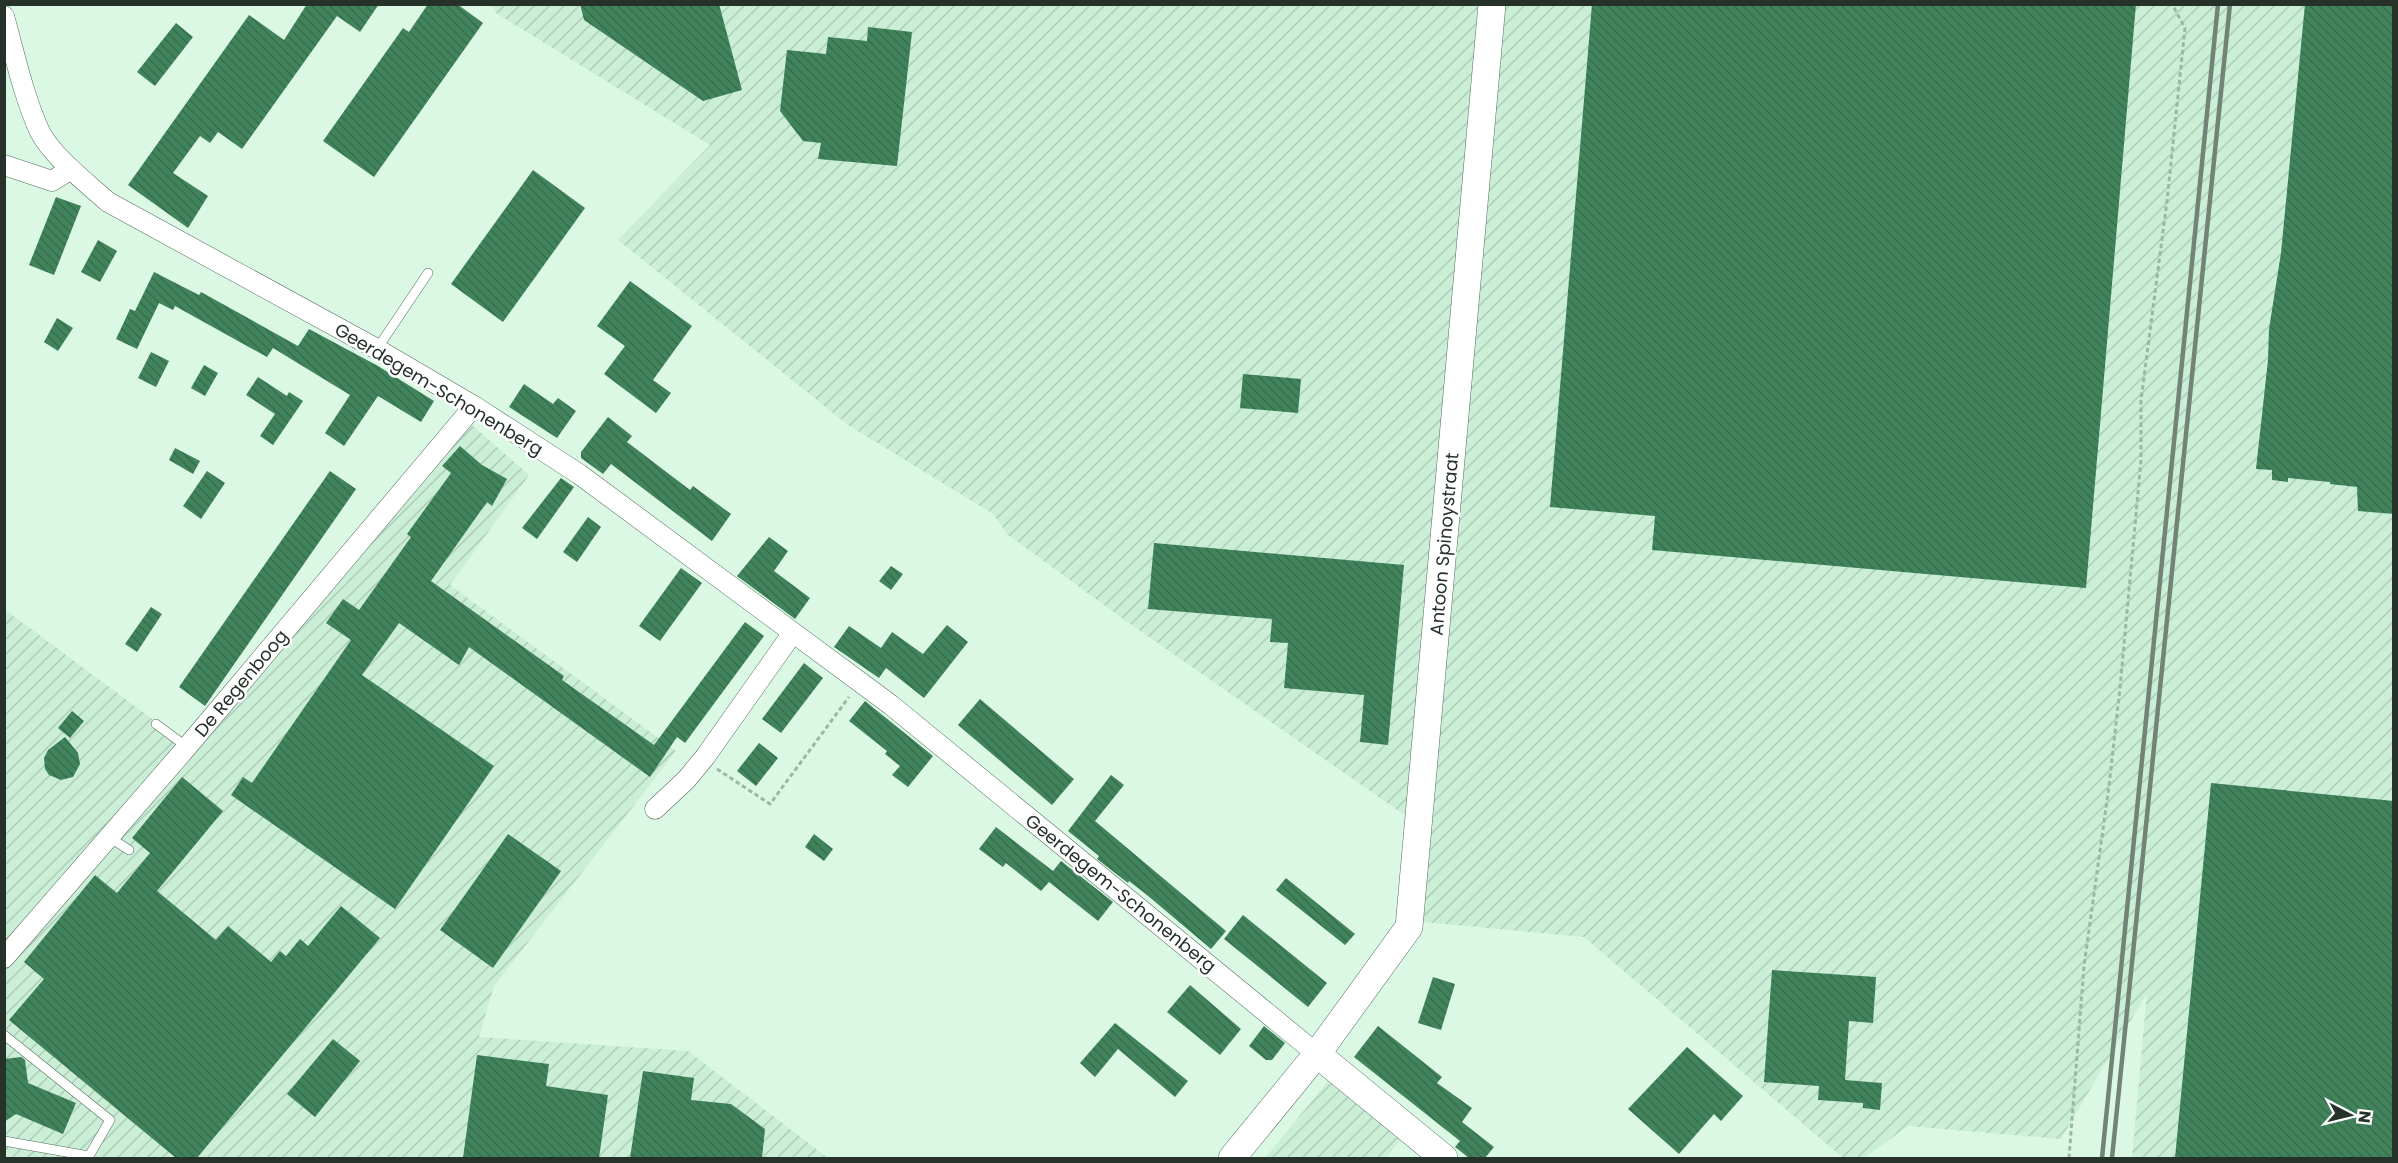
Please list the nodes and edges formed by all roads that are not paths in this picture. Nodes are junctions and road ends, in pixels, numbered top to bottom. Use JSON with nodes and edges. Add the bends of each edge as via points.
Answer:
{"nodes":[{"id":1,"x":1492,"y":4,"type":"edge"},
{"id":2,"x":4,"y":16,"type":"edge"},
{"id":3,"x":4,"y":165,"type":"edge"},
{"id":4,"x":71,"y":169,"type":"junction"},
{"id":5,"x":428,"y":273,"type":"dead end"},
{"id":6,"x":377,"y":349,"type":"junction"},
{"id":7,"x":474,"y":406,"type":"junction"},
{"id":8,"x":792,"y":634,"type":"junction"},
{"id":9,"x":156,"y":724,"type":"dead end"},
{"id":10,"x":187,"y":747,"type":"junction"},
{"id":11,"x":655,"y":809,"type":"dead end"},
{"id":12,"x":109,"y":837,"type":"junction"},
{"id":13,"x":129,"y":850,"type":"dead end"},
{"id":14,"x":4,"y":958,"type":"edge"},
{"id":15,"x":4,"y":1035,"type":"edge"},
{"id":16,"x":1317,"y":1054,"type":"junction"},
{"id":17,"x":4,"y":1141,"type":"edge"},
{"id":18,"x":1232,"y":1158,"type":"edge"},
{"id":19,"x":1444,"y":1158,"type":"edge"}],
"edges":[{"from":1,"to":16,"type":"street","name":"Antoon Spinoystraat","via":[[1409,927]]},
{"from":2,"to":4,"type":"street","name":"Geerdegem-Schonenberg","via":[[41,133]]},
{"from":3,"to":4,"type":"street","via":[[52,181]]},
{"from":4,"to":6,"type":"street","name":"Geerdegem-Schonenberg","via":[[108,202]]},
{"from":5,"to":6,"type":"lane"},
{"from":6,"to":7,"type":"street","name":"Geerdegem-Schonenberg"},
{"from":7,"to":8,"type":"street","name":"Geerdegem-Schonenberg","via":[[579,474]]},
{"from":7,"to":10,"type":"street","name":"De Regenboog"},
{"from":8,"to":11,"type":"street","via":[[705,757]]},
{"from":8,"to":16,"type":"street","name":"Geerdegem-Schonenberg","via":[[891,705]]},
{"from":9,"to":10,"type":"lane"},
{"from":10,"to":12,"type":"street","name":"De Regenboog"},
{"from":12,"to":13,"type":"lane"},
{"from":12,"to":14,"type":"street","name":"De Regenboog"},
{"from":15,"to":17,"type":"lane","via":[[110,1120],[89,1156]]},
{"from":16,"to":18,"type":"street","name":"Antoon Spinoystraat"},
{"from":16,"to":19,"type":"street","name":"Geerdegem-Schonenberg"}]}
